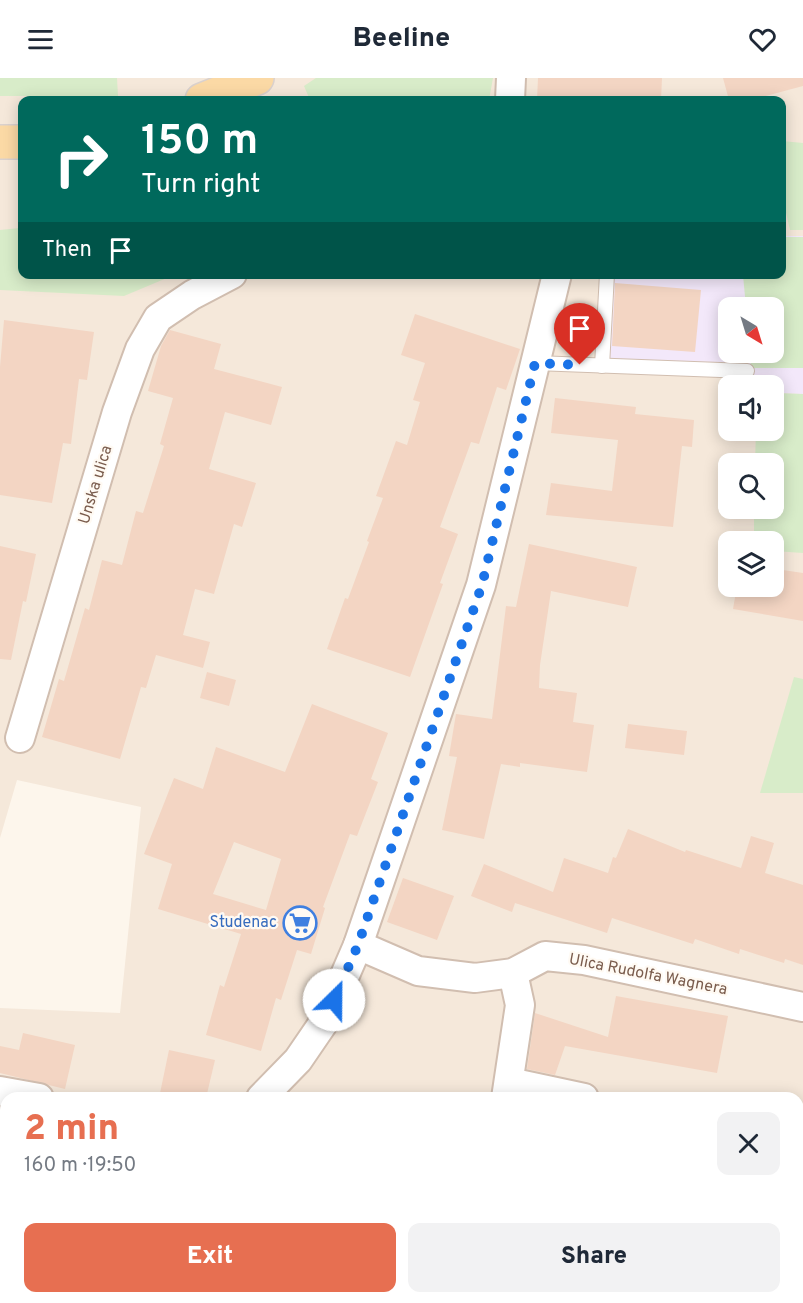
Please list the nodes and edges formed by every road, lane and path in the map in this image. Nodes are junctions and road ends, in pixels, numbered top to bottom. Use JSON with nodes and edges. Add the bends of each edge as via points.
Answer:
{"nodes":[{"id":1,"x":257,"y":78,"type":"edge"},
{"id":2,"x":511,"y":78,"type":"edge"},
{"id":3,"x":212,"y":96,"type":"edge"},
{"id":4,"x":510,"y":96,"type":"edge"},
{"id":5,"x":0,"y":142,"type":"edge"},
{"id":6,"x":18,"y":142,"type":"edge"},
{"id":7,"x":222,"y":279,"type":"edge"},
{"id":8,"x":555,"y":279,"type":"edge"},
{"id":9,"x":607,"y":279,"type":"edge"},
{"id":10,"x":535,"y":363,"type":"junction"},
{"id":11,"x":602,"y":366,"type":"junction"},
{"id":12,"x":747,"y":371,"type":"dead end"},
{"id":13,"x":20,"y":738,"type":"dead end"},
{"id":14,"x":358,"y":945,"type":"junction"},
{"id":15,"x":513,"y":974,"type":"junction"},
{"id":16,"x":803,"y":1007,"type":"edge"},
{"id":17,"x":508,"y":1090,"type":"edge"},
{"id":18,"x":267,"y":1092,"type":"edge"},
{"id":19,"x":527,"y":1092,"type":"edge"}],
"edges":[{"from":1,"to":3,"type":"main road"},
{"from":2,"to":4,"type":"street"},
{"from":5,"to":6,"type":"main road"},
{"from":7,"to":13,"type":"street","name":"Unska ulica","via":[[158,318],[140,349],[117,412]]},
{"from":8,"to":10,"type":"street"},
{"from":9,"to":11,"type":"lane"},
{"from":10,"to":11,"type":"lane"},
{"from":10,"to":14,"type":"street","via":[[482,585]]},
{"from":11,"to":12,"type":"lane"},
{"from":14,"to":15,"type":"street","name":"Ulica Rudolfa Wagnera","via":[[418,971],[475,978]]},
{"from":14,"to":18,"type":"street","via":[[326,1019],[298,1060]]},
{"from":15,"to":16,"type":"street","name":"Ulica Rudolfa Wagnera","via":[[545,956],[584,960]]},
{"from":15,"to":17,"type":"street","via":[[520,1005]]},
{"from":17,"to":19,"type":"street"}]}
